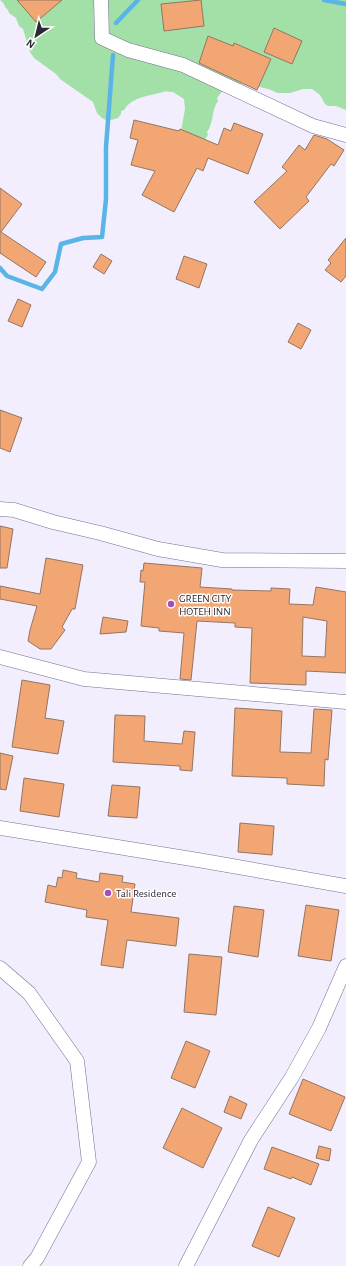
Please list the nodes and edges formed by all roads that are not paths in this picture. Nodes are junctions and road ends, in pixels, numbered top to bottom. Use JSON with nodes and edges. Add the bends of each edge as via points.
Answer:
{"nodes":[{"id":1,"x":101,"y":0,"type":"edge"},
{"id":2,"x":346,"y":135,"type":"edge"},
{"id":3,"x":0,"y":509,"type":"edge"},
{"id":4,"x":346,"y":561,"type":"edge"},
{"id":5,"x":0,"y":657,"type":"edge"},
{"id":6,"x":346,"y":702,"type":"edge"},
{"id":7,"x":0,"y":828,"type":"edge"},
{"id":8,"x":346,"y":886,"type":"edge"},
{"id":9,"x":346,"y":966,"type":"edge"},
{"id":10,"x":0,"y":968,"type":"edge"},
{"id":11,"x":30,"y":1266,"type":"edge"},
{"id":12,"x":186,"y":1266,"type":"edge"}],
"edges":[{"from":1,"to":2,"type":"street","via":[[102,38],[128,50],[183,65],[313,126]]},
{"from":3,"to":4,"type":"street","via":[[14,510],[158,549],[222,560]]},
{"from":5,"to":6,"type":"street","via":[[84,679]]},
{"from":7,"to":8,"type":"street"},
{"from":9,"to":12,"type":"street","via":[[319,1028],[292,1077],[251,1140]]},
{"from":10,"to":11,"type":"street","via":[[28,993],[77,1061],[89,1162],[37,1258]]}]}
